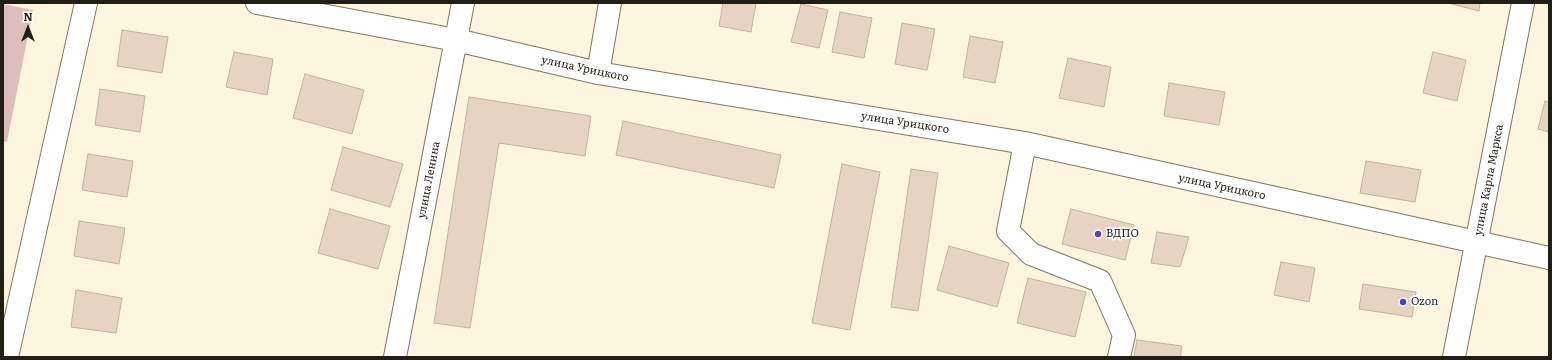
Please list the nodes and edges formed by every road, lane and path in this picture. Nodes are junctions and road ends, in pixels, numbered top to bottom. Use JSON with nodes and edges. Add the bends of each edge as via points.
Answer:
{"nodes":[{"id":1,"x":86,"y":3,"type":"edge"},
{"id":2,"x":257,"y":3,"type":"edge"},
{"id":3,"x":463,"y":3,"type":"edge"},
{"id":4,"x":610,"y":3,"type":"edge"},
{"id":5,"x":1523,"y":3,"type":"edge"},
{"id":6,"x":456,"y":40,"type":"junction"},
{"id":7,"x":598,"y":73,"type":"junction"},
{"id":8,"x":1025,"y":143,"type":"junction"},
{"id":9,"x":1476,"y":242,"type":"junction"},
{"id":10,"x":1549,"y":258,"type":"edge"},
{"id":11,"x":7,"y":357,"type":"edge"},
{"id":12,"x":395,"y":357,"type":"edge"},
{"id":13,"x":1119,"y":357,"type":"edge"},
{"id":14,"x":1454,"y":357,"type":"edge"}],
"edges":[{"from":1,"to":11,"type":"street"},
{"from":2,"to":6,"type":"street","name":"улица Урицкого"},
{"from":3,"to":6,"type":"street","name":"улица Ленина"},
{"from":4,"to":7,"type":"street"},
{"from":5,"to":9,"type":"street","name":"улица Карла Маркса"},
{"from":6,"to":7,"type":"street","name":"улица Урицкого"},
{"from":6,"to":12,"type":"street","name":"улица Ленина"},
{"from":7,"to":8,"type":"street","name":"улица Урицкого"},
{"from":8,"to":9,"type":"street","name":"улица Урицкого"},
{"from":8,"to":13,"type":"street","via":[[1008,231],[1031,254],[1100,281],[1124,335]]},
{"from":9,"to":10,"type":"street","name":"улица Урицкого"},
{"from":9,"to":14,"type":"street","name":"улица Карла Маркса"}]}
